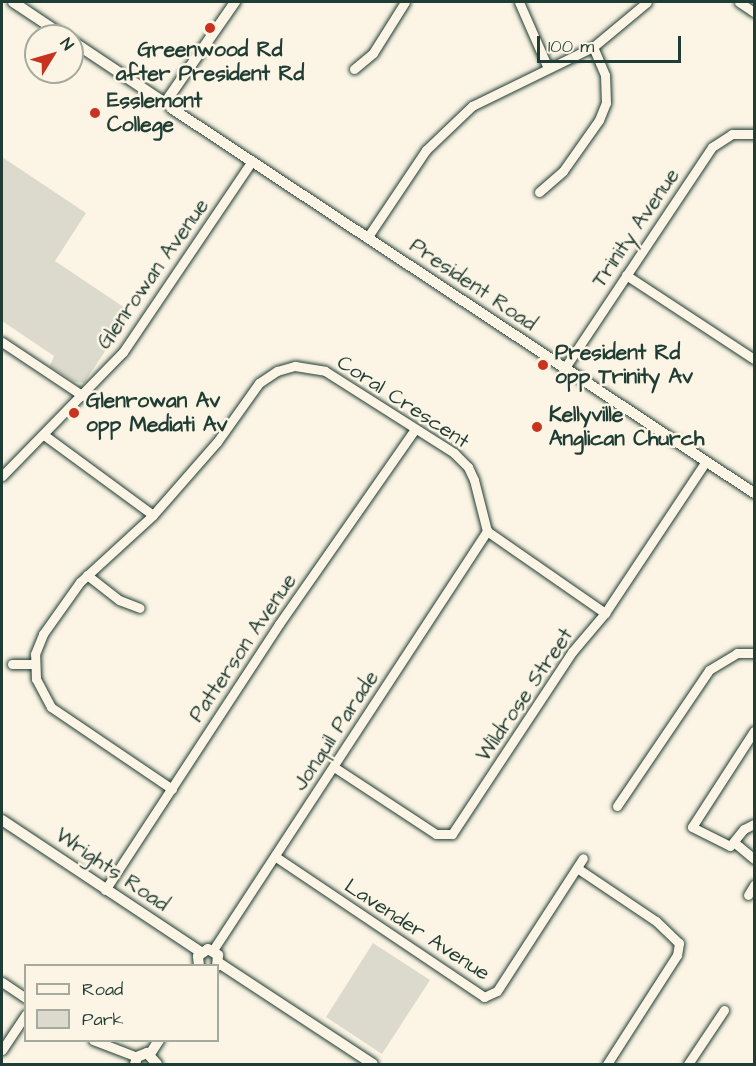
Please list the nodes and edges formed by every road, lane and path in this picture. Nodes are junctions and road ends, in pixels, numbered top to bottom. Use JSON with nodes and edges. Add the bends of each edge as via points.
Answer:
{"nodes":[{"id":1,"x":13,"y":2,"type":"edge"},
{"id":2,"x":235,"y":2,"type":"edge"},
{"id":3,"x":405,"y":2,"type":"edge"},
{"id":4,"x":519,"y":2,"type":"edge"},
{"id":5,"x":647,"y":2,"type":"edge"},
{"id":6,"x":738,"y":2,"type":"edge"},
{"id":7,"x":754,"y":12,"type":"edge"},
{"id":8,"x":46,"y":24,"type":"edge"},
{"id":9,"x":592,"y":46,"type":"junction"},
{"id":10,"x":84,"y":49,"type":"edge"},
{"id":11,"x":548,"y":68,"type":"junction"},
{"id":12,"x":354,"y":69,"type":"dead end"},
{"id":13,"x":166,"y":102,"type":"junction"},
{"id":14,"x":754,"y":134,"type":"edge"},
{"id":15,"x":251,"y":162,"type":"junction"},
{"id":16,"x":539,"y":192,"type":"dead end"},
{"id":17,"x":367,"y":238,"type":"junction"},
{"id":18,"x":626,"y":275,"type":"junction"},
{"id":19,"x":2,"y":342,"type":"edge"},
{"id":20,"x":754,"y":358,"type":"edge"},
{"id":21,"x":564,"y":369,"type":"junction"},
{"id":22,"x":83,"y":396,"type":"junction"},
{"id":23,"x":415,"y":429,"type":"junction"},
{"id":24,"x":44,"y":435,"type":"junction"},
{"id":25,"x":706,"y":461,"type":"junction"},
{"id":26,"x":2,"y":476,"type":"edge"},
{"id":27,"x":754,"y":493,"type":"edge"},
{"id":28,"x":153,"y":515,"type":"junction"},
{"id":29,"x":487,"y":531,"type":"junction"},
{"id":30,"x":87,"y":575,"type":"junction"},
{"id":31,"x":140,"y":608,"type":"dead end"},
{"id":32,"x":605,"y":613,"type":"junction"},
{"id":33,"x":754,"y":653,"type":"edge"},
{"id":34,"x":12,"y":664,"type":"dead end"},
{"id":35,"x":34,"y":664,"type":"junction"},
{"id":36,"x":754,"y":731,"type":"edge"},
{"id":37,"x":334,"y":767,"type":"junction"},
{"id":38,"x":172,"y":789,"type":"junction"},
{"id":39,"x":617,"y":806,"type":"dead end"},
{"id":40,"x":2,"y":820,"type":"edge"},
{"id":41,"x":754,"y":824,"type":"edge"},
{"id":42,"x":735,"y":843,"type":"junction"},
{"id":43,"x":276,"y":857,"type":"junction"},
{"id":44,"x":583,"y":858,"type":"dead end"},
{"id":45,"x":754,"y":858,"type":"edge"},
{"id":46,"x":577,"y":868,"type":"junction"},
{"id":47,"x":754,"y":885,"type":"edge"},
{"id":48,"x":105,"y":890,"type":"junction"},
{"id":49,"x":748,"y":895,"type":"dead end"},
{"id":50,"x":213,"y":950,"type":"junction"},
{"id":51,"x":201,"y":952,"type":"junction"},
{"id":52,"x":200,"y":964,"type":"edge"},
{"id":53,"x":218,"y":964,"type":"edge"},
{"id":54,"x":219,"y":965,"type":"edge"},
{"id":55,"x":2,"y":982,"type":"edge"},
{"id":56,"x":24,"y":997,"type":"edge"},
{"id":57,"x":724,"y":1010,"type":"dead end"},
{"id":58,"x":24,"y":1017,"type":"edge"},
{"id":59,"x":95,"y":1042,"type":"edge"},
{"id":60,"x":158,"y":1042,"type":"edge"},
{"id":61,"x":2,"y":1050,"type":"edge"},
{"id":62,"x":150,"y":1054,"type":"junction"},
{"id":63,"x":136,"y":1061,"type":"edge"},
{"id":64,"x":157,"y":1065,"type":"edge"},
{"id":65,"x":373,"y":1065,"type":"edge"},
{"id":66,"x":607,"y":1065,"type":"edge"},
{"id":67,"x":688,"y":1065,"type":"edge"}],
"edges":[{"from":1,"to":8,"type":"street"},
{"from":2,"to":13,"type":"street"},
{"from":3,"to":12,"type":"street","via":[[373,52]]},
{"from":4,"to":11,"type":"street"},
{"from":5,"to":9,"type":"street"},
{"from":6,"to":7,"type":"street"},
{"from":9,"to":11,"type":"street"},
{"from":9,"to":16,"type":"street","via":[[605,75],[606,103],[599,120],[563,171]]},
{"from":10,"to":13,"type":"street","name":"President Road"},
{"from":11,"to":17,"type":"street","via":[[472,106],[455,121],[426,150]]},
{"from":13,"to":15,"type":"street","name":"President Road"},
{"from":14,"to":18,"type":"street","name":"Trinity Avenue","via":[[732,134],[716,142]]},
{"from":15,"to":17,"type":"street","name":"President Road"},
{"from":15,"to":22,"type":"street","name":"Glenrowan Avenue","via":[[139,331]]},
{"from":17,"to":21,"type":"street","name":"President Road"},
{"from":18,"to":20,"type":"street"},
{"from":18,"to":21,"type":"street","name":"Trinity Avenue"},
{"from":19,"to":22,"type":"street"},
{"from":21,"to":25,"type":"street","name":"President Road"},
{"from":22,"to":24,"type":"street","name":"Glenrowan Avenue"},
{"from":23,"to":28,"type":"street","name":"Coral Crescent","via":[[325,371],[296,366],[277,371],[259,383],[217,442]]},
{"from":23,"to":29,"type":"street","name":"Coral Crescent","via":[[454,453],[468,467]]},
{"from":23,"to":38,"type":"street","name":"Patterson Avenue","via":[[279,624]]},
{"from":24,"to":26,"type":"street","name":"Glenrowan Avenue"},
{"from":24,"to":28,"type":"street"},
{"from":25,"to":27,"type":"street","name":"President Road"},
{"from":25,"to":32,"type":"street","name":"Wildrose Street"},
{"from":28,"to":30,"type":"street","name":"Coral Crescent"},
{"from":29,"to":32,"type":"street"},
{"from":29,"to":37,"type":"street","name":"Jonquil Parade"},
{"from":30,"to":31,"type":"street","via":[[119,600]]},
{"from":30,"to":35,"type":"street","name":"Coral Crescent","via":[[43,634]]},
{"from":32,"to":37,"type":"street","name":"Wildrose Street","via":[[572,652],[452,834],[436,834]]},
{"from":33,"to":39,"type":"street","via":[[737,653],[709,670]]},
{"from":34,"to":35,"type":"street"},
{"from":35,"to":38,"type":"street","via":[[39,689],[51,707]]},
{"from":36,"to":42,"type":"street","via":[[692,827],[722,845]]},
{"from":37,"to":43,"type":"street","name":"Jonquil Parade"},
{"from":38,"to":48,"type":"street","name":"Patterson Avenue"},
{"from":40,"to":48,"type":"street","name":"Wrights Road"},
{"from":41,"to":42,"type":"street","via":[[744,829]]},
{"from":42,"to":45,"type":"street"},
{"from":43,"to":46,"type":"street","name":"Lavender Avenue","via":[[484,997],[497,991]]},
{"from":43,"to":50,"type":"street","name":"Jonquil Parade"},
{"from":44,"to":46,"type":"street","name":"Lavender Avenue"},
{"from":46,"to":66,"type":"street","via":[[656,921],[679,943],[677,955]]},
{"from":47,"to":49,"type":"street"},
{"from":48,"to":51,"type":"street","name":"Wrights Road"},
{"from":50,"to":51,"type":"street"},
{"from":50,"to":53,"type":"street"},
{"from":51,"to":52,"type":"street"},
{"from":54,"to":65,"type":"street"},
{"from":55,"to":56,"type":"street"},
{"from":57,"to":67,"type":"street"},
{"from":58,"to":61,"type":"street"},
{"from":59,"to":63,"type":"street"},
{"from":60,"to":62,"type":"street"},
{"from":62,"to":63,"type":"street"},
{"from":62,"to":64,"type":"street"}]}
